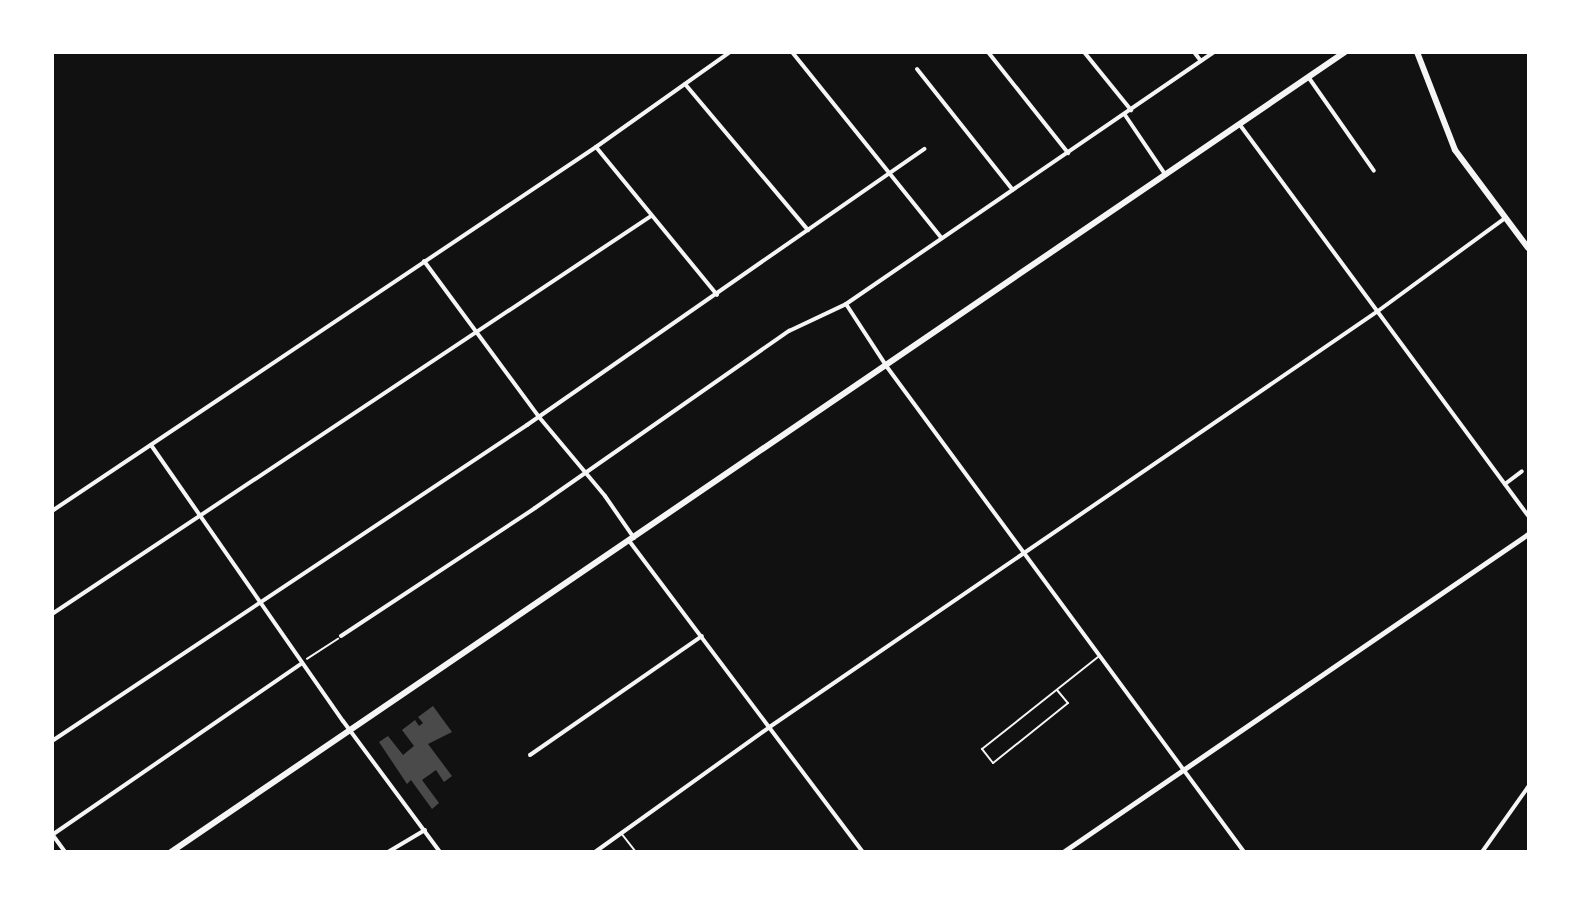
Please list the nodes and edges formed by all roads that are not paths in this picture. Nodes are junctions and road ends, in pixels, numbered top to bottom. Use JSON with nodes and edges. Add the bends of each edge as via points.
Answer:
{"nodes":[{"id":1,"x":730,"y":52,"type":"edge"},
{"id":2,"x":792,"y":52,"type":"edge"},
{"id":3,"x":988,"y":52,"type":"edge"},
{"id":4,"x":1083,"y":52,"type":"edge"},
{"id":5,"x":1194,"y":52,"type":"edge"},
{"id":6,"x":1214,"y":52,"type":"edge"},
{"id":7,"x":1346,"y":52,"type":"edge"},
{"id":8,"x":1417,"y":52,"type":"edge"},
{"id":9,"x":1201,"y":61,"type":"junction"},
{"id":10,"x":917,"y":69,"type":"dead end"},
{"id":11,"x":1309,"y":78,"type":"junction"},
{"id":12,"x":685,"y":84,"type":"junction"},
{"id":13,"x":1131,"y":110,"type":"junction"},
{"id":14,"x":1125,"y":115,"type":"junction"},
{"id":15,"x":1240,"y":125,"type":"junction"},
{"id":16,"x":596,"y":147,"type":"junction"},
{"id":17,"x":924,"y":149,"type":"dead end"},
{"id":18,"x":1068,"y":153,"type":"junction"},
{"id":19,"x":1374,"y":171,"type":"dead end"},
{"id":20,"x":891,"y":172,"type":"junction"},
{"id":21,"x":1166,"y":177,"type":"junction"},
{"id":22,"x":1013,"y":190,"type":"junction"},
{"id":23,"x":651,"y":216,"type":"junction"},
{"id":24,"x":1506,"y":218,"type":"junction"},
{"id":25,"x":808,"y":230,"type":"junction"},
{"id":26,"x":941,"y":237,"type":"junction"},
{"id":27,"x":1528,"y":248,"type":"edge"},
{"id":28,"x":424,"y":261,"type":"junction"},
{"id":29,"x":717,"y":295,"type":"junction"},
{"id":30,"x":846,"y":304,"type":"junction"},
{"id":31,"x":1378,"y":311,"type":"junction"},
{"id":32,"x":476,"y":332,"type":"junction"},
{"id":33,"x":886,"y":367,"type":"junction"},
{"id":34,"x":539,"y":417,"type":"junction"},
{"id":35,"x":151,"y":445,"type":"junction"},
{"id":36,"x":587,"y":471,"type":"junction"},
{"id":37,"x":1522,"y":471,"type":"dead end"},
{"id":38,"x":1505,"y":484,"type":"junction"},
{"id":39,"x":52,"y":511,"type":"edge"},
{"id":40,"x":200,"y":516,"type":"junction"},
{"id":41,"x":1528,"y":516,"type":"edge"},
{"id":42,"x":1528,"y":534,"type":"edge"},
{"id":43,"x":632,"y":540,"type":"junction"},
{"id":44,"x":1027,"y":553,"type":"junction"},
{"id":45,"x":260,"y":603,"type":"junction"},
{"id":46,"x":52,"y":614,"type":"edge"},
{"id":47,"x":341,"y":636,"type":"road end"},
{"id":48,"x":702,"y":636,"type":"junction"},
{"id":49,"x":1100,"y":655,"type":"junction"},
{"id":50,"x":302,"y":663,"type":"junction"},
{"id":51,"x":1057,"y":690,"type":"junction"},
{"id":52,"x":771,"y":726,"type":"junction"},
{"id":53,"x":350,"y":731,"type":"junction"},
{"id":54,"x":52,"y":741,"type":"edge"},
{"id":55,"x":530,"y":755,"type":"dead end"},
{"id":56,"x":1183,"y":772,"type":"junction"},
{"id":57,"x":1528,"y":787,"type":"edge"},
{"id":58,"x":425,"y":830,"type":"junction"},
{"id":59,"x":621,"y":833,"type":"junction"},
{"id":60,"x":53,"y":835,"type":"edge"},
{"id":61,"x":64,"y":852,"type":"edge"},
{"id":62,"x":171,"y":852,"type":"edge"},
{"id":63,"x":388,"y":852,"type":"edge"},
{"id":64,"x":440,"y":852,"type":"edge"},
{"id":65,"x":595,"y":852,"type":"edge"},
{"id":66,"x":636,"y":852,"type":"edge"},
{"id":67,"x":863,"y":852,"type":"edge"},
{"id":68,"x":1063,"y":852,"type":"edge"},
{"id":69,"x":1244,"y":852,"type":"edge"},
{"id":70,"x":1482,"y":852,"type":"edge"}],
"edges":[{"from":1,"to":12,"type":"street"},
{"from":2,"to":20,"type":"street"},
{"from":3,"to":18,"type":"street"},
{"from":4,"to":13,"type":"street"},
{"from":5,"to":9,"type":"street"},
{"from":6,"to":9,"type":"street"},
{"from":7,"to":11,"type":"main road"},
{"from":8,"to":24,"type":"main road","via":[[1455,150]]},
{"from":9,"to":13,"type":"street"},
{"from":10,"to":22,"type":"street"},
{"from":11,"to":15,"type":"main road"},
{"from":11,"to":19,"type":"street"},
{"from":12,"to":16,"type":"street"},
{"from":12,"to":25,"type":"street"},
{"from":13,"to":14,"type":"street"},
{"from":14,"to":18,"type":"street"},
{"from":14,"to":21,"type":"street"},
{"from":15,"to":21,"type":"main road"},
{"from":15,"to":31,"type":"street"},
{"from":16,"to":23,"type":"street"},
{"from":16,"to":28,"type":"street"},
{"from":17,"to":20,"type":"street"},
{"from":18,"to":22,"type":"street"},
{"from":20,"to":25,"type":"street"},
{"from":20,"to":26,"type":"street"},
{"from":21,"to":33,"type":"main road"},
{"from":22,"to":26,"type":"street"},
{"from":23,"to":29,"type":"street"},
{"from":23,"to":32,"type":"street"},
{"from":24,"to":27,"type":"main road"},
{"from":24,"to":31,"type":"street"},
{"from":25,"to":29,"type":"street"},
{"from":26,"to":30,"type":"street"},
{"from":28,"to":32,"type":"street"},
{"from":28,"to":35,"type":"street"},
{"from":29,"to":34,"type":"street"},
{"from":30,"to":33,"type":"street"},
{"from":30,"to":36,"type":"street","via":[[789,331]]},
{"from":31,"to":38,"type":"street"},
{"from":31,"to":44,"type":"street"},
{"from":32,"to":34,"type":"street"},
{"from":32,"to":40,"type":"street"},
{"from":33,"to":43,"type":"main road"},
{"from":33,"to":44,"type":"street"},
{"from":34,"to":36,"type":"street"},
{"from":34,"to":45,"type":"street"},
{"from":35,"to":39,"type":"street"},
{"from":35,"to":40,"type":"street"},
{"from":36,"to":43,"type":"street"},
{"from":36,"to":47,"type":"street"},
{"from":37,"to":38,"type":"street"},
{"from":38,"to":41,"type":"street"},
{"from":40,"to":45,"type":"street"},
{"from":40,"to":46,"type":"street"},
{"from":42,"to":56,"type":"street"},
{"from":43,"to":48,"type":"street"},
{"from":43,"to":53,"type":"main road"},
{"from":44,"to":49,"type":"street"},
{"from":44,"to":52,"type":"street"},
{"from":45,"to":50,"type":"street"},
{"from":45,"to":54,"type":"street"},
{"from":48,"to":52,"type":"street"},
{"from":48,"to":55,"type":"street"},
{"from":49,"to":51,"type":"lane"},
{"from":49,"to":56,"type":"street"},
{"from":50,"to":53,"type":"street"},
{"from":50,"to":60,"type":"street"},
{"from":51,"to":51,"type":"lane","via":[[982,749],[993,763],[1068,703]]},
{"from":52,"to":59,"type":"street"},
{"from":52,"to":67,"type":"street"},
{"from":53,"to":58,"type":"street"},
{"from":53,"to":62,"type":"main road"},
{"from":56,"to":68,"type":"street"},
{"from":56,"to":69,"type":"street"},
{"from":57,"to":70,"type":"street"},
{"from":58,"to":63,"type":"street"},
{"from":58,"to":64,"type":"street"},
{"from":59,"to":65,"type":"street"},
{"from":59,"to":66,"type":"lane"},
{"from":60,"to":61,"type":"street"}]}
